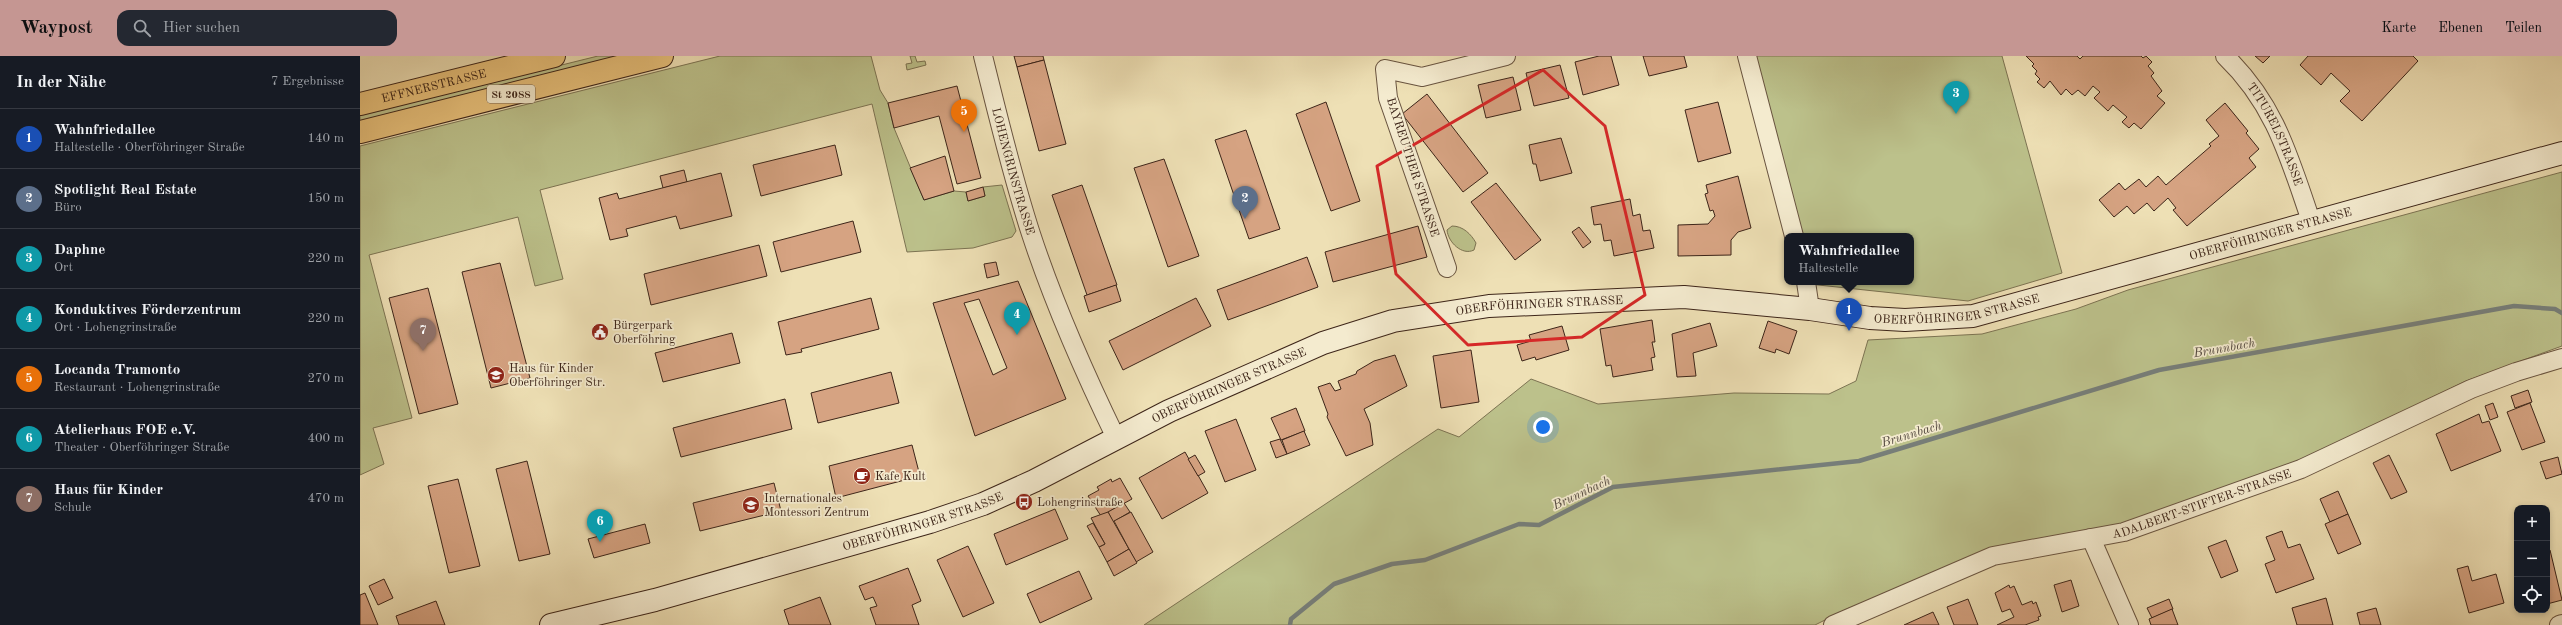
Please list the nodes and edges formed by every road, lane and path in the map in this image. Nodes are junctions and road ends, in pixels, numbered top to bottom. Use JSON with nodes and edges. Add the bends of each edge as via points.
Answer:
{"nodes":[{"id":1,"x":554,"y":56,"type":"edge"},
{"id":2,"x":662,"y":56,"type":"edge"},
{"id":3,"x":983,"y":56,"type":"edge"},
{"id":4,"x":1506,"y":56,"type":"edge"},
{"id":5,"x":1747,"y":56,"type":"edge"},
{"id":6,"x":2225,"y":56,"type":"edge"},
{"id":7,"x":360,"y":104,"type":"edge"},
{"id":8,"x":360,"y":132,"type":"edge"},
{"id":9,"x":2562,"y":153,"type":"edge"},
{"id":10,"x":2311,"y":221,"type":"junction"},
{"id":11,"x":1793,"y":233,"type":"edge"},
{"id":12,"x":1447,"y":268,"type":"dead end"},
{"id":13,"x":1806,"y":285,"type":"edge"},
{"id":14,"x":1810,"y":309,"type":"junction"},
{"id":15,"x":2562,"y":358,"type":"edge"},
{"id":16,"x":1116,"y":438,"type":"junction"},
{"id":17,"x":2091,"y":538,"type":"junction"},
{"id":18,"x":2562,"y":624,"type":"edge"},
{"id":19,"x":551,"y":625,"type":"edge"},
{"id":20,"x":1833,"y":625,"type":"edge"},
{"id":21,"x":2128,"y":625,"type":"edge"},
{"id":22,"x":2559,"y":625,"type":"edge"}],
"edges":[{"from":1,"to":7,"type":"highway","name":"EFFNERSTRASSE","number":"St 2088"},
{"from":2,"to":8,"type":"highway","number":"St 2088"},
{"from":3,"to":16,"type":"street","name":"LOHENGRINSTRASSE","via":[[1031,236],[1066,330]]},
{"from":4,"to":12,"type":"street","name":"BAYREUTHER STRASSE","via":[[1422,77],[1385,69],[1388,98]]},
{"from":5,"to":11,"type":"street"},
{"from":6,"to":10,"type":"street","name":"TITURELSTRASSE","via":[[2245,75],[2280,132]]},
{"from":9,"to":10,"type":"main road","name":"OBERFÖHRINGER STRASSE"},
{"from":10,"to":14,"type":"main road","name":"OBERFÖHRINGER STRASSE","via":[[1973,316],[1891,319]]},
{"from":13,"to":14,"type":"street"},
{"from":14,"to":16,"type":"main road","name":"OBERFÖHRINGER STRASSE","via":[[1684,297],[1622,298],[1489,306],[1393,321],[1323,343],[1169,411]]},
{"from":15,"to":17,"type":"street","name":"ADALBERT-STIFTER-STRASSE","via":[[2471,389],[2301,469],[2124,532]]},
{"from":16,"to":19,"type":"main road","name":"OBERFÖHRINGER STRASSE","via":[[1028,484],[983,504],[655,600]]},
{"from":17,"to":20,"type":"street","name":"ADALBERT-STIFTER-STRASSE","via":[[1993,556]]},
{"from":17,"to":21,"type":"street"},
{"from":18,"to":22,"type":"street"}]}
